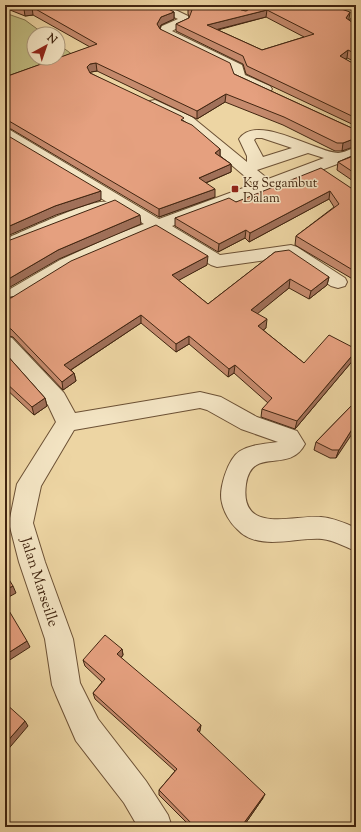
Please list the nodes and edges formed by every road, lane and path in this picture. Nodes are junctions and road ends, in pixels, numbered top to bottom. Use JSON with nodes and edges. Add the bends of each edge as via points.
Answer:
{"nodes":[{"id":1,"x":156,"y":5,"type":"edge"},
{"id":2,"x":236,"y":5,"type":"edge"},
{"id":3,"x":191,"y":7,"type":"edge"},
{"id":4,"x":176,"y":14,"type":"junction"},
{"id":5,"x":245,"y":14,"type":"edge"},
{"id":6,"x":356,"y":22,"type":"edge"},
{"id":7,"x":356,"y":27,"type":"edge"},
{"id":8,"x":273,"y":93,"type":"edge"},
{"id":9,"x":145,"y":100,"type":"edge"},
{"id":10,"x":5,"y":133,"type":"edge"},
{"id":11,"x":308,"y":148,"type":"junction"},
{"id":12,"x":356,"y":152,"type":"edge"},
{"id":13,"x":339,"y":158,"type":"junction"},
{"id":14,"x":251,"y":167,"type":"junction"},
{"id":15,"x":265,"y":185,"type":"junction"},
{"id":16,"x":119,"y":201,"type":"junction"},
{"id":17,"x":159,"y":224,"type":"junction"},
{"id":18,"x":5,"y":246,"type":"edge"},
{"id":19,"x":338,"y":282,"type":"dead end"},
{"id":20,"x":7,"y":297,"type":"edge"},
{"id":21,"x":5,"y":343,"type":"edge"},
{"id":22,"x":67,"y":423,"type":"junction"},
{"id":23,"x":356,"y":540,"type":"edge"},
{"id":24,"x":156,"y":827,"type":"edge"}],
"edges":[{"from":1,"to":4,"type":"street"},
{"from":2,"to":5,"type":"street"},
{"from":3,"to":4,"type":"street"},
{"from":4,"to":8,"type":"street","via":[[184,18],[184,21],[166,29],[165,32],[237,68],[239,77]]},
{"from":6,"to":7,"type":"street","via":[[352,25]]},
{"from":9,"to":14,"type":"street","via":[[188,120]]},
{"from":10,"to":16,"type":"street"},
{"from":11,"to":13,"type":"street"},
{"from":11,"to":14,"type":"street"},
{"from":11,"to":14,"type":"street","via":[[263,134],[252,134],[246,139],[255,156]]},
{"from":12,"to":13,"type":"street"},
{"from":13,"to":15,"type":"street","via":[[324,170]]},
{"from":14,"to":15,"type":"street"},
{"from":15,"to":17,"type":"street"},
{"from":16,"to":17,"type":"street"},
{"from":16,"to":18,"type":"street","via":[[62,220]]},
{"from":17,"to":19,"type":"street","via":[[217,261],[291,251]]},
{"from":17,"to":20,"type":"street","via":[[121,238],[66,264]]},
{"from":21,"to":22,"type":"street","via":[[56,398]]},
{"from":22,"to":23,"type":"street","via":[[200,400],[213,403],[249,423],[289,437],[294,444],[289,449],[252,456],[243,462],[235,476],[233,504],[242,520],[271,531],[321,528],[338,531]]},
{"from":22,"to":24,"type":"street","name":"Jalan Marseille","via":[[29,484],[21,523],[59,638],[66,685],[88,730],[135,792]]}]}
